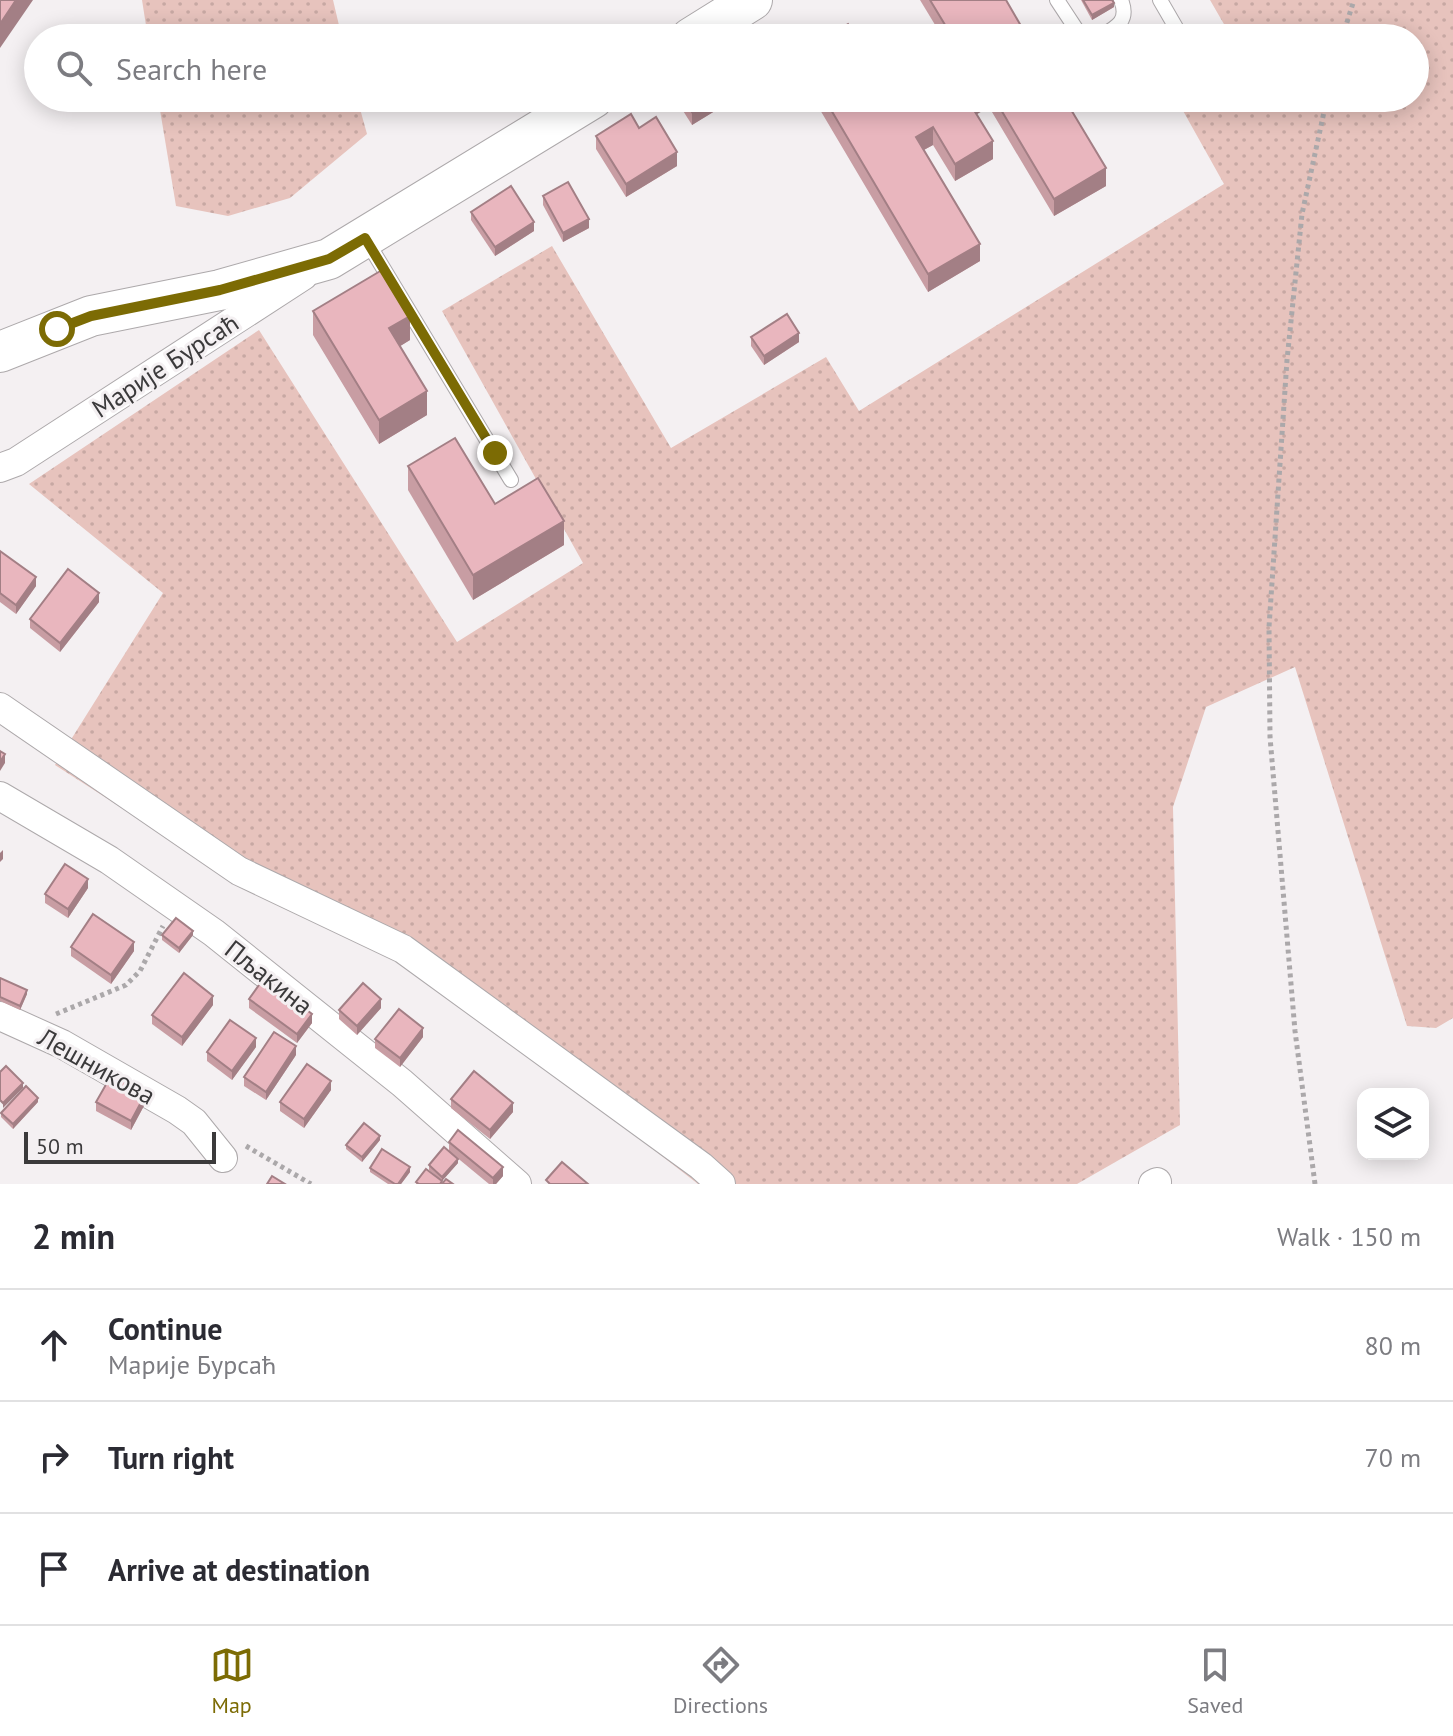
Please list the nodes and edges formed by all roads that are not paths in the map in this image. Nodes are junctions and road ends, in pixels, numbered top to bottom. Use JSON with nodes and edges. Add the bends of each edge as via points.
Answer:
{"nodes":[{"id":1,"x":752,"y":0,"type":"edge"},
{"id":2,"x":1057,"y":0,"type":"edge"},
{"id":3,"x":1160,"y":0,"type":"edge"},
{"id":4,"x":1124,"y":1,"type":"edge"},
{"id":5,"x":713,"y":24,"type":"edge"},
{"id":6,"x":1073,"y":24,"type":"edge"},
{"id":7,"x":1120,"y":24,"type":"edge"},
{"id":8,"x":1174,"y":24,"type":"edge"},
{"id":9,"x":570,"y":112,"type":"edge"},
{"id":10,"x":365,"y":238,"type":"junction"},
{"id":11,"x":329,"y":259,"type":"junction"},
{"id":12,"x":0,"y":352,"type":"edge"},
{"id":13,"x":0,"y":468,"type":"edge"},
{"id":14,"x":511,"y":480,"type":"dead end"},
{"id":15,"x":0,"y":707,"type":"edge"},
{"id":16,"x":0,"y":796,"type":"edge"},
{"id":17,"x":13,"y":1021,"type":"edge"},
{"id":18,"x":232,"y":1151,"type":"road end"},
{"id":19,"x":517,"y":1184,"type":"edge"},
{"id":20,"x":721,"y":1184,"type":"edge"}],
"edges":[{"from":1,"to":5,"type":"street"},
{"from":2,"to":6,"type":"lane"},
{"from":3,"to":8,"type":"lane"},
{"from":4,"to":7,"type":"lane"},
{"from":9,"to":10,"type":"street","name":"Марије Бурсаћ"},
{"from":10,"to":11,"type":"street","name":"Марије Бурсаћ"},
{"from":10,"to":14,"type":"lane"},
{"from":11,"to":12,"type":"street","name":"Марије Бурсаћ","via":[[220,290],[91,316]]},
{"from":11,"to":13,"type":"street","name":"Марије Бурсаћ"},
{"from":15,"to":20,"type":"street","via":[[239,871],[403,949]]},
{"from":16,"to":19,"type":"street","name":"Пљакина","via":[[109,860],[214,933],[402,1083]]},
{"from":17,"to":18,"type":"street","name":"Лешникова","via":[[177,1110]]}]}
